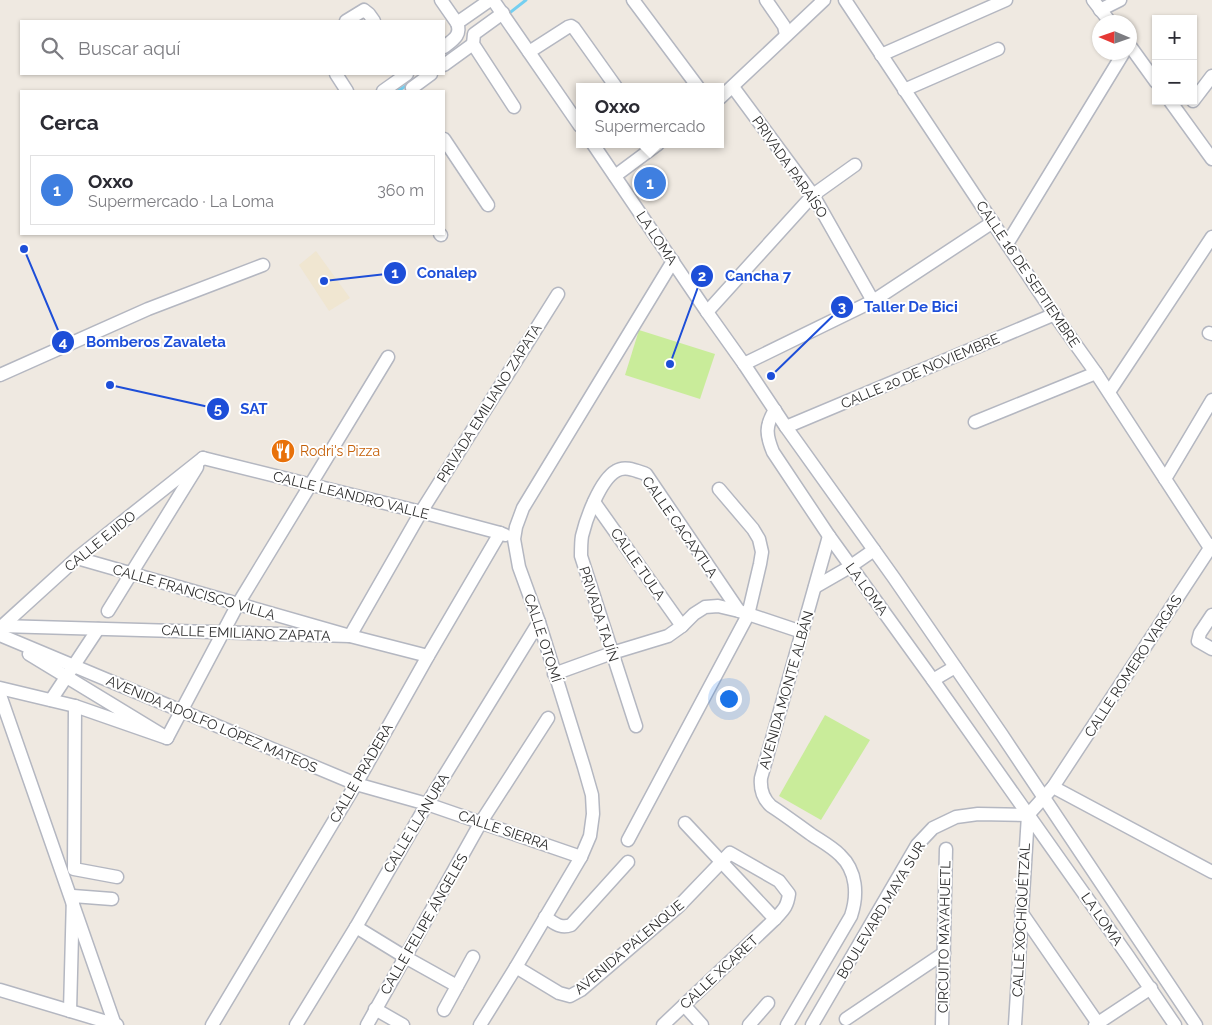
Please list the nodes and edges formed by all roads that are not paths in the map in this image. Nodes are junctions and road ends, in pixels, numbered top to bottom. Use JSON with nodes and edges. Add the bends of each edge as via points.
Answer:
{"nodes":[{"id":1,"x":441,"y":0,"type":"edge"},
{"id":2,"x":492,"y":0,"type":"edge"},
{"id":3,"x":633,"y":0,"type":"edge"},
{"id":4,"x":766,"y":0,"type":"edge"},
{"id":5,"x":824,"y":0,"type":"edge"},
{"id":6,"x":845,"y":0,"type":"edge"},
{"id":7,"x":1006,"y":0,"type":"edge"},
{"id":8,"x":1120,"y":0,"type":"edge"},
{"id":9,"x":1096,"y":5,"type":"edge"},
{"id":10,"x":503,"y":13,"type":"junction"},
{"id":11,"x":1104,"y":15,"type":"edge"},
{"id":12,"x":348,"y":20,"type":"edge"},
{"id":13,"x":373,"y":20,"type":"edge"},
{"id":14,"x":457,"y":23,"type":"junction"},
{"id":15,"x":786,"y":35,"type":"junction"},
{"id":16,"x":472,"y":44,"type":"junction"},
{"id":17,"x":445,"y":46,"type":"edge"},
{"id":18,"x":998,"y":49,"type":"dead end"},
{"id":19,"x":529,"y":52,"type":"junction"},
{"id":20,"x":882,"y":54,"type":"junction"},
{"id":21,"x":1137,"y":56,"type":"edge"},
{"id":22,"x":1119,"y":60,"type":"edge"},
{"id":23,"x":445,"y":64,"type":"edge"},
{"id":24,"x":337,"y":75,"type":"edge"},
{"id":25,"x":406,"y":75,"type":"edge"},
{"id":26,"x":431,"y":75,"type":"edge"},
{"id":27,"x":1152,"y":76,"type":"edge"},
{"id":28,"x":1212,"y":76,"type":"edge"},
{"id":29,"x":613,"y":83,"type":"edge"},
{"id":30,"x":695,"y":83,"type":"edge"},
{"id":31,"x":733,"y":87,"type":"junction"},
{"id":32,"x":346,"y":90,"type":"edge"},
{"id":33,"x":384,"y":90,"type":"edge"},
{"id":34,"x":411,"y":90,"type":"edge"},
{"id":35,"x":904,"y":90,"type":"junction"},
{"id":36,"x":724,"y":95,"type":"edge"},
{"id":37,"x":1197,"y":96,"type":"edge"},
{"id":38,"x":1173,"y":105,"type":"edge"},
{"id":39,"x":1190,"y":105,"type":"edge"},
{"id":40,"x":514,"y":106,"type":"dead end"},
{"id":41,"x":1181,"y":117,"type":"junction"},
{"id":42,"x":576,"y":120,"type":"edge"},
{"id":43,"x":445,"y":140,"type":"edge"},
{"id":44,"x":596,"y":148,"type":"edge"},
{"id":45,"x":652,"y":148,"type":"edge"},
{"id":46,"x":1212,"y":159,"type":"edge"},
{"id":47,"x":855,"y":165,"type":"dead end"},
{"id":48,"x":614,"y":176,"type":"junction"},
{"id":49,"x":812,"y":194,"type":"junction"},
{"id":50,"x":488,"y":205,"type":"dead end"},
{"id":51,"x":992,"y":222,"type":"junction"},
{"id":52,"x":1212,"y":237,"type":"edge"},
{"id":53,"x":1007,"y":244,"type":"junction"},
{"id":54,"x":673,"y":261,"type":"junction"},
{"id":55,"x":263,"y":265,"type":"dead end"},
{"id":56,"x":558,"y":294,"type":"dead end"},
{"id":57,"x":873,"y":301,"type":"junction"},
{"id":58,"x":707,"y":312,"type":"junction"},
{"id":59,"x":1055,"y":314,"type":"junction"},
{"id":60,"x":388,"y":357,"type":"dead end"},
{"id":61,"x":744,"y":364,"type":"junction"},
{"id":62,"x":1096,"y":373,"type":"junction"},
{"id":63,"x":0,"y":375,"type":"edge"},
{"id":64,"x":1109,"y":392,"type":"junction"},
{"id":65,"x":1212,"y":400,"type":"edge"},
{"id":66,"x":775,"y":410,"type":"junction"},
{"id":67,"x":975,"y":422,"type":"dead end"},
{"id":68,"x":786,"y":427,"type":"junction"},
{"id":69,"x":202,"y":458,"type":"junction"},
{"id":70,"x":1165,"y":480,"type":"junction"},
{"id":71,"x":310,"y":485,"type":"junction"},
{"id":72,"x":719,"y":489,"type":"dead end"},
{"id":73,"x":594,"y":502,"type":"junction"},
{"id":74,"x":421,"y":512,"type":"junction"},
{"id":75,"x":500,"y":533,"type":"junction"},
{"id":76,"x":829,"y":536,"type":"junction"},
{"id":77,"x":514,"y":539,"type":"junction"},
{"id":78,"x":1211,"y":547,"type":"edge"},
{"id":79,"x":874,"y":550,"type":"junction"},
{"id":80,"x":77,"y":558,"type":"junction"},
{"id":81,"x":851,"y":566,"type":"junction"},
{"id":82,"x":131,"y":574,"type":"junction"},
{"id":83,"x":815,"y":587,"type":"junction"},
{"id":84,"x":238,"y":604,"type":"junction"},
{"id":85,"x":108,"y":611,"type":"dead end"},
{"id":86,"x":743,"y":613,"type":"junction"},
{"id":87,"x":1212,"y":616,"type":"edge"},
{"id":88,"x":538,"y":622,"type":"junction"},
{"id":89,"x":682,"y":626,"type":"junction"},
{"id":90,"x":98,"y":628,"type":"junction"},
{"id":91,"x":1,"y":630,"type":"edge"},
{"id":92,"x":223,"y":632,"type":"junction"},
{"id":93,"x":802,"y":632,"type":"junction"},
{"id":94,"x":350,"y":636,"type":"junction"},
{"id":95,"x":1212,"y":649,"type":"edge"},
{"id":96,"x":612,"y":653,"type":"junction"},
{"id":97,"x":428,"y":656,"type":"junction"},
{"id":98,"x":955,"y":667,"type":"junction"},
{"id":99,"x":70,"y":671,"type":"junction"},
{"id":100,"x":554,"y":674,"type":"junction"},
{"id":101,"x":933,"y":680,"type":"junction"},
{"id":102,"x":0,"y":687,"type":"edge"},
{"id":103,"x":0,"y":695,"type":"edge"},
{"id":104,"x":52,"y":700,"type":"junction"},
{"id":105,"x":75,"y":706,"type":"junction"},
{"id":106,"x":181,"y":711,"type":"junction"},
{"id":107,"x":548,"y":718,"type":"dead end"},
{"id":108,"x":636,"y":726,"type":"dead end"},
{"id":109,"x":167,"y":738,"type":"junction"},
{"id":110,"x":356,"y":784,"type":"junction"},
{"id":111,"x":1053,"y":788,"type":"junction"},
{"id":112,"x":1044,"y":798,"type":"junction"},
{"id":113,"x":427,"y":804,"type":"junction"},
{"id":114,"x":1028,"y":815,"type":"junction"},
{"id":115,"x":481,"y":822,"type":"junction"},
{"id":116,"x":685,"y":824,"type":"dead end"},
{"id":117,"x":628,"y":840,"type":"dead end"},
{"id":118,"x":946,"y":849,"type":"dead end"},
{"id":119,"x":581,"y":857,"type":"junction"},
{"id":120,"x":726,"y":858,"type":"junction"},
{"id":121,"x":628,"y":862,"type":"dead end"},
{"id":122,"x":1212,"y":872,"type":"edge"},
{"id":123,"x":118,"y":877,"type":"dead end"},
{"id":124,"x":73,"y":900,"type":"junction"},
{"id":125,"x":112,"y":900,"type":"dead end"},
{"id":126,"x":1021,"y":912,"type":"junction"},
{"id":127,"x":545,"y":917,"type":"junction"},
{"id":128,"x":775,"y":919,"type":"junction"},
{"id":129,"x":356,"y":927,"type":"junction"},
{"id":130,"x":944,"y":952,"type":"junction"},
{"id":131,"x":405,"y":957,"type":"junction"},
{"id":132,"x":473,"y":957,"type":"dead end"},
{"id":133,"x":516,"y":968,"type":"junction"},
{"id":134,"x":457,"y":986,"type":"junction"},
{"id":135,"x":1150,"y":988,"type":"junction"},
{"id":136,"x":0,"y":990,"type":"edge"},
{"id":137,"x":768,"y":1003,"type":"dead end"},
{"id":138,"x":684,"y":1005,"type":"junction"},
{"id":139,"x":375,"y":1009,"type":"junction"},
{"id":140,"x":444,"y":1010,"type":"dead end"},
{"id":141,"x":70,"y":1011,"type":"junction"},
{"id":142,"x":1015,"y":1012,"type":"junction"},
{"id":143,"x":846,"y":1019,"type":"dead end"},
{"id":144,"x":1098,"y":1024,"type":"edge"},
{"id":145,"x":116,"y":1025,"type":"edge"},
{"id":146,"x":212,"y":1025,"type":"edge"},
{"id":147,"x":296,"y":1025,"type":"edge"},
{"id":148,"x":367,"y":1025,"type":"edge"},
{"id":149,"x":403,"y":1025,"type":"edge"},
{"id":150,"x":480,"y":1025,"type":"edge"},
{"id":151,"x":663,"y":1025,"type":"edge"},
{"id":152,"x":702,"y":1025,"type":"edge"},
{"id":153,"x":749,"y":1025,"type":"edge"},
{"id":154,"x":787,"y":1025,"type":"edge"},
{"id":155,"x":812,"y":1025,"type":"edge"},
{"id":156,"x":942,"y":1025,"type":"edge"},
{"id":157,"x":1015,"y":1025,"type":"edge"},
{"id":158,"x":1026,"y":1025,"type":"edge"},
{"id":159,"x":1176,"y":1025,"type":"edge"},
{"id":160,"x":1196,"y":1025,"type":"edge"}],
"edges":[{"from":1,"to":14,"type":"street"},
{"from":2,"to":10,"type":"street"},
{"from":2,"to":14,"type":"street"},
{"from":3,"to":30,"type":"street"},
{"from":4,"to":15,"type":"street","via":[[784,26]]},
{"from":5,"to":15,"type":"street"},
{"from":6,"to":20,"type":"street","name":"CALLE 16 DE SEPTIEMBRE"},
{"from":7,"to":20,"type":"street"},
{"from":8,"to":9,"type":"street"},
{"from":9,"to":11,"type":"street"},
{"from":10,"to":16,"type":"street","via":[[474,34]]},
{"from":10,"to":19,"type":"street"},
{"from":12,"to":13,"type":"street","via":[[364,10]]},
{"from":14,"to":17,"type":"street","via":[[458,34]]},
{"from":15,"to":31,"type":"street"},
{"from":16,"to":23,"type":"street"},
{"from":16,"to":40,"type":"street"},
{"from":18,"to":35,"type":"street"},
{"from":19,"to":29,"type":"street","via":[[571,26]]},
{"from":19,"to":42,"type":"street"},
{"from":20,"to":35,"type":"street","name":"CALLE 16 DE SEPTIEMBRE"},
{"from":21,"to":27,"type":"street"},
{"from":22,"to":53,"type":"street"},
{"from":24,"to":32,"type":"street"},
{"from":25,"to":33,"type":"street"},
{"from":26,"to":34,"type":"street"},
{"from":28,"to":37,"type":"street"},
{"from":31,"to":36,"type":"street"},
{"from":31,"to":49,"type":"street","name":"PRIVADA PARAÍSO"},
{"from":35,"to":51,"type":"street","name":"CALLE 16 DE SEPTIEMBRE"},
{"from":38,"to":41,"type":"street"},
{"from":39,"to":41,"type":"street"},
{"from":41,"to":46,"type":"street"},
{"from":43,"to":50,"type":"street"},
{"from":44,"to":48,"type":"street","name":"LA LOMA"},
{"from":45,"to":48,"type":"street"},
{"from":47,"to":49,"type":"street"},
{"from":48,"to":54,"type":"street","name":"LA LOMA"},
{"from":49,"to":57,"type":"street","name":"PRIVADA PARAÍSO"},
{"from":49,"to":58,"type":"street"},
{"from":51,"to":53,"type":"street","name":"CALLE 16 DE SEPTIEMBRE"},
{"from":51,"to":57,"type":"street"},
{"from":52,"to":64,"type":"street"},
{"from":53,"to":59,"type":"street","name":"CALLE 16 DE SEPTIEMBRE"},
{"from":54,"to":58,"type":"street","name":"LA LOMA"},
{"from":54,"to":77,"type":"street","name":"CALLE OTOMÍ","via":[[523,508]]},
{"from":55,"to":63,"type":"street","via":[[148,309]]},
{"from":56,"to":74,"type":"street","name":"PRIVADA EMILIANO ZAPATA"},
{"from":57,"to":61,"type":"street"},
{"from":58,"to":61,"type":"street","name":"LA LOMA"},
{"from":59,"to":62,"type":"street","name":"CALLE 16 DE SEPTIEMBRE"},
{"from":59,"to":68,"type":"street","name":"CALLE 20 DE NOVIEMBRE"},
{"from":60,"to":71,"type":"street"},
{"from":61,"to":66,"type":"street","name":"LA LOMA"},
{"from":62,"to":64,"type":"street","name":"CALLE 16 DE SEPTIEMBRE"},
{"from":62,"to":67,"type":"street"},
{"from":64,"to":70,"type":"street","name":"CALLE 16 DE SEPTIEMBRE"},
{"from":65,"to":70,"type":"street"},
{"from":66,"to":68,"type":"street"},
{"from":66,"to":76,"type":"street","name":"LA LOMA","via":[[767,429],[772,452]]},
{"from":68,"to":79,"type":"street"},
{"from":69,"to":71,"type":"street","name":"CALLE LEANDRO VALLE"},
{"from":69,"to":80,"type":"street","name":"CALLE EJIDO"},
{"from":69,"to":82,"type":"street"},
{"from":70,"to":78,"type":"street","name":"CALLE 16 DE SEPTIEMBRE"},
{"from":71,"to":74,"type":"street","name":"CALLE LEANDRO VALLE"},
{"from":71,"to":84,"type":"street"},
{"from":72,"to":86,"type":"street","via":[[753,529],[762,552]]},
{"from":73,"to":86,"type":"street","name":"CALLE CACAXTLA","via":[[603,483],[617,470],[630,468],[646,474]]},
{"from":73,"to":89,"type":"street","name":"CALLE TULA"},
{"from":73,"to":96,"type":"street","name":"PRIVADA TAJÍN","via":[[582,537],[581,556]]},
{"from":74,"to":75,"type":"street","name":"CALLE LEANDRO VALLE"},
{"from":74,"to":94,"type":"street","name":"CALLE EMILIANO ZAPATA"},
{"from":75,"to":77,"type":"street"},
{"from":75,"to":97,"type":"street","name":"CALLE PRADERA"},
{"from":76,"to":81,"type":"street","name":"LA LOMA"},
{"from":76,"to":83,"type":"street","name":"AVENIDA MONTE ALBÁN"},
{"from":77,"to":88,"type":"street","name":"CALLE OTOMÍ","via":[[519,567]]},
{"from":78,"to":111,"type":"street","name":"CALLE ROMERO VARGAS"},
{"from":79,"to":81,"type":"street"},
{"from":79,"to":98,"type":"street"},
{"from":80,"to":82,"type":"street","name":"CALLE FRANCISCO VILLA"},
{"from":80,"to":91,"type":"street","name":"CALLE EJIDO"},
{"from":81,"to":83,"type":"street"},
{"from":81,"to":101,"type":"street","name":"LA LOMA"},
{"from":82,"to":84,"type":"street","name":"CALLE FRANCISCO VILLA"},
{"from":82,"to":85,"type":"street"},
{"from":83,"to":93,"type":"street","name":"AVENIDA MONTE ALBÁN"},
{"from":84,"to":92,"type":"street"},
{"from":84,"to":94,"type":"street","name":"CALLE FRANCISCO VILLA"},
{"from":86,"to":89,"type":"street","via":[[718,606],[705,607]]},
{"from":86,"to":93,"type":"street"},
{"from":86,"to":117,"type":"street"},
{"from":87,"to":95,"type":"street","via":[[1198,641]]},
{"from":88,"to":100,"type":"street","name":"CALLE OTOMÍ"},
{"from":88,"to":113,"type":"street","name":"CALLE LLANURA"},
{"from":89,"to":96,"type":"street","via":[[668,636]]},
{"from":90,"to":91,"type":"street","name":"CALLE EMILIANO ZAPATA"},
{"from":90,"to":92,"type":"street","name":"CALLE EMILIANO ZAPATA"},
{"from":90,"to":99,"type":"street"},
{"from":91,"to":99,"type":"street","name":"AVENIDA ADOLFO LÓPEZ MATEOS"},
{"from":92,"to":94,"type":"street","name":"CALLE EMILIANO ZAPATA"},
{"from":92,"to":106,"type":"street"},
{"from":93,"to":154,"type":"street","name":"AVENIDA MONTE ALBÁN","via":[[761,786],[771,806],[841,855],[856,890],[851,916]]},
{"from":94,"to":97,"type":"street","name":"CALLE FRANCISCO VILLA"},
{"from":96,"to":100,"type":"street"},
{"from":96,"to":108,"type":"street","name":"PRIVADA TAJÍN"},
{"from":97,"to":110,"type":"street","name":"CALLE PRADERA"},
{"from":98,"to":101,"type":"street"},
{"from":98,"to":112,"type":"street"},
{"from":99,"to":104,"type":"street"},
{"from":99,"to":106,"type":"street","name":"AVENIDA ADOLFO LÓPEZ MATEOS"},
{"from":99,"to":109,"type":"street","name":"AVENIDA ADOLFO LÓPEZ MATEOS"},
{"from":100,"to":119,"type":"street","name":"CALLE OTOMÍ","via":[[592,795],[590,836]]},
{"from":101,"to":114,"type":"street","name":"LA LOMA"},
{"from":102,"to":104,"type":"street"},
{"from":103,"to":124,"type":"street"},
{"from":104,"to":105,"type":"street"},
{"from":105,"to":109,"type":"street"},
{"from":105,"to":123,"type":"street","via":[[74,868]]},
{"from":106,"to":109,"type":"street"},
{"from":106,"to":110,"type":"street","name":"AVENIDA ADOLFO LÓPEZ MATEOS"},
{"from":107,"to":115,"type":"street","name":"CALLE FELIPE ÁNGELES"},
{"from":110,"to":113,"type":"street","name":"AVENIDA ADOLFO LÓPEZ MATEOS"},
{"from":110,"to":146,"type":"street","name":"CALLE PRADERA"},
{"from":111,"to":112,"type":"street","name":"CALLE ROMERO VARGAS"},
{"from":111,"to":122,"type":"street"},
{"from":112,"to":114,"type":"street","name":"CALLE ROMERO VARGAS"},
{"from":112,"to":160,"type":"street"},
{"from":113,"to":115,"type":"street","name":"CALLE SIERRA"},
{"from":113,"to":129,"type":"street","name":"CALLE LLANURA"},
{"from":114,"to":126,"type":"street","name":"CALLE XOCHIQUÉTZAL"},
{"from":114,"to":135,"type":"street","name":"LA LOMA"},
{"from":114,"to":155,"type":"street","name":"BOULEVARD MAYA SUR","via":[[956,817],[933,828],[917,845]]},
{"from":115,"to":119,"type":"street","name":"CALLE SIERRA"},
{"from":115,"to":131,"type":"street","name":"CALLE FELIPE ÁNGELES"},
{"from":116,"to":120,"type":"street"},
{"from":118,"to":130,"type":"street","name":"CIRCUITO MAYAHUETL"},
{"from":119,"to":127,"type":"street","name":"CALLE OTOMÍ"},
{"from":120,"to":128,"type":"street"},
{"from":120,"to":128,"type":"street","name":"CALLE XCARET","via":[[784,886],[789,894],[788,903]]},
{"from":120,"to":133,"type":"street","name":"AVENIDA PALENQUE","via":[[679,906],[570,996]]},
{"from":121,"to":127,"type":"street","via":[[571,925],[564,927]]},
{"from":124,"to":125,"type":"street"},
{"from":124,"to":141,"type":"street"},
{"from":124,"to":145,"type":"street"},
{"from":126,"to":142,"type":"street","name":"CALLE XOCHIQUÉTZAL"},
{"from":126,"to":144,"type":"street"},
{"from":127,"to":133,"type":"street","name":"CALLE OTOMÍ"},
{"from":128,"to":138,"type":"street","name":"CALLE XCARET"},
{"from":129,"to":131,"type":"street"},
{"from":129,"to":147,"type":"street","name":"CALLE LLANURA"},
{"from":130,"to":143,"type":"street"},
{"from":130,"to":156,"type":"street","name":"CIRCUITO MAYAHUETL"},
{"from":131,"to":134,"type":"street"},
{"from":131,"to":139,"type":"street","name":"CALLE FELIPE ÁNGELES"},
{"from":132,"to":134,"type":"street"},
{"from":133,"to":150,"type":"street","name":"CALLE OTOMÍ"},
{"from":134,"to":140,"type":"street"},
{"from":135,"to":144,"type":"street"},
{"from":135,"to":159,"type":"street","name":"LA LOMA"},
{"from":136,"to":141,"type":"street"},
{"from":137,"to":153,"type":"street"},
{"from":138,"to":151,"type":"street","name":"CALLE XCARET"},
{"from":138,"to":152,"type":"street"},
{"from":139,"to":148,"type":"street","name":"CALLE FELIPE ÁNGELES"},
{"from":139,"to":149,"type":"street"},
{"from":141,"to":145,"type":"street"},
{"from":142,"to":157,"type":"street","name":"CALLE XOCHIQUÉTZAL"},
{"from":142,"to":158,"type":"street"}]}
